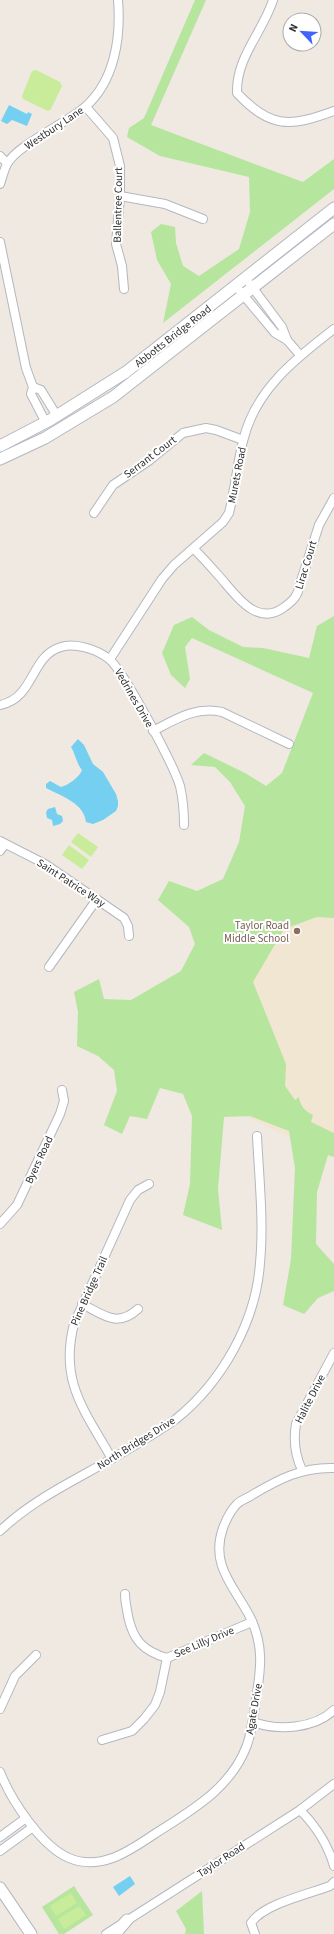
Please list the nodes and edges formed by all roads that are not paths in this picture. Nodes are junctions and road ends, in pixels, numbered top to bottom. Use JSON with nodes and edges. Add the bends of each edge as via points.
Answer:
{"nodes":[{"id":1,"x":118,"y":0,"type":"edge"},
{"id":2,"x":273,"y":0,"type":"edge"},
{"id":3,"x":86,"y":107,"type":"junction"},
{"id":4,"x":334,"y":111,"type":"edge"},
{"id":5,"x":0,"y":156,"type":"edge"},
{"id":6,"x":7,"y":163,"type":"junction"},
{"id":7,"x":0,"y":184,"type":"edge"},
{"id":8,"x":120,"y":196,"type":"junction"},
{"id":9,"x":334,"y":208,"type":"edge"},
{"id":10,"x":203,"y":219,"type":"dead end"},
{"id":11,"x":334,"y":224,"type":"edge"},
{"id":12,"x":0,"y":242,"type":"edge"},
{"id":13,"x":246,"y":278,"type":"junction"},
{"id":14,"x":236,"y":286,"type":"junction"},
{"id":15,"x":253,"y":288,"type":"junction"},
{"id":16,"x":124,"y":289,"type":"dead end"},
{"id":17,"x":244,"y":296,"type":"junction"},
{"id":18,"x":334,"y":329,"type":"edge"},
{"id":19,"x":287,"y":340,"type":"junction"},
{"id":20,"x":300,"y":355,"type":"junction"},
{"id":21,"x":33,"y":387,"type":"junction"},
{"id":22,"x":57,"y":416,"type":"junction"},
{"id":23,"x":46,"y":422,"type":"junction"},
{"id":24,"x":243,"y":440,"type":"junction"},
{"id":25,"x":0,"y":446,"type":"edge"},
{"id":26,"x":0,"y":458,"type":"edge"},
{"id":27,"x":334,"y":498,"type":"edge"},
{"id":28,"x":94,"y":512,"type":"dead end"},
{"id":29,"x":194,"y":549,"type":"junction"},
{"id":30,"x":110,"y":659,"type":"junction"},
{"id":31,"x":0,"y":705,"type":"edge"},
{"id":32,"x":153,"y":730,"type":"junction"},
{"id":33,"x":288,"y":744,"type":"dead end"},
{"id":34,"x":184,"y":825,"type":"dead end"},
{"id":35,"x":3,"y":842,"type":"edge"},
{"id":36,"x":0,"y":851,"type":"edge"},
{"id":37,"x":97,"y":900,"type":"junction"},
{"id":38,"x":129,"y":936,"type":"dead end"},
{"id":39,"x":49,"y":967,"type":"dead end"},
{"id":40,"x":62,"y":1090,"type":"dead end"},
{"id":41,"x":257,"y":1136,"type":"dead end"},
{"id":42,"x":149,"y":1184,"type":"dead end"},
{"id":43,"x":0,"y":1224,"type":"edge"},
{"id":44,"x":82,"y":1304,"type":"junction"},
{"id":45,"x":138,"y":1309,"type":"dead end"},
{"id":46,"x":334,"y":1353,"type":"edge"},
{"id":47,"x":112,"y":1459,"type":"junction"},
{"id":48,"x":334,"y":1468,"type":"edge"},
{"id":49,"x":302,"y":1470,"type":"junction"},
{"id":50,"x":0,"y":1531,"type":"edge"},
{"id":51,"x":125,"y":1594,"type":"dead end"},
{"id":52,"x":252,"y":1622,"type":"junction"},
{"id":53,"x":36,"y":1655,"type":"dead end"},
{"id":54,"x":167,"y":1658,"type":"junction"},
{"id":55,"x":0,"y":1709,"type":"edge"},
{"id":56,"x":334,"y":1710,"type":"edge"},
{"id":57,"x":253,"y":1722,"type":"junction"},
{"id":58,"x":102,"y":1740,"type":"dead end"},
{"id":59,"x":0,"y":1772,"type":"edge"},
{"id":60,"x":334,"y":1784,"type":"edge"},
{"id":61,"x":300,"y":1810,"type":"junction"},
{"id":62,"x":26,"y":1818,"type":"junction"},
{"id":63,"x":33,"y":1827,"type":"junction"},
{"id":64,"x":0,"y":1837,"type":"edge"},
{"id":65,"x":0,"y":1851,"type":"edge"},
{"id":66,"x":334,"y":1866,"type":"edge"},
{"id":67,"x":334,"y":1882,"type":"edge"},
{"id":68,"x":0,"y":1888,"type":"edge"},
{"id":69,"x":127,"y":1920,"type":"junction"},
{"id":70,"x":31,"y":1934,"type":"edge"},
{"id":71,"x":106,"y":1934,"type":"edge"},
{"id":72,"x":115,"y":1934,"type":"edge"},
{"id":73,"x":255,"y":1934,"type":"edge"}],
"edges":[{"from":1,"to":3,"type":"street","name":"Westbury Lane","via":[[119,27],[115,56],[108,76]]},
{"from":2,"to":4,"type":"street","via":[[269,14],[244,56],[237,93],[256,111],[284,123],[316,118]]},
{"from":3,"to":6,"type":"street","name":"Westbury Lane","via":[[24,147]]},
{"from":3,"to":8,"type":"street","name":"Ballentree Court","via":[[113,138],[120,166]]},
{"from":5,"to":6,"type":"street"},
{"from":6,"to":7,"type":"street","name":"Westbury Lane"},
{"from":8,"to":10,"type":"street","via":[[165,204]]},
{"from":8,"to":16,"type":"street","name":"Ballentree Court","via":[[116,244],[122,266]]},
{"from":9,"to":13,"type":"main road","name":"Abbotts Bridge Road"},
{"from":11,"to":15,"type":"main road","name":"Abbotts Bridge Road"},
{"from":12,"to":21,"type":"street","via":[[26,368]]},
{"from":13,"to":14,"type":"main road","name":"Abbotts Bridge Road"},
{"from":13,"to":15,"type":"street"},
{"from":14,"to":17,"type":"street"},
{"from":14,"to":22,"type":"main road","name":"Abbotts Bridge Road","via":[[137,364]]},
{"from":15,"to":17,"type":"main road","name":"Abbotts Bridge Road"},
{"from":15,"to":19,"type":"street","via":[[282,327]]},
{"from":17,"to":19,"type":"street","via":[[275,333]]},
{"from":17,"to":26,"type":"main road","name":"Abbotts Bridge Road","via":[[102,405],[45,438]]},
{"from":18,"to":20,"type":"street","name":"Murets Road"},
{"from":19,"to":20,"type":"street"},
{"from":20,"to":24,"type":"street","name":"Murets Road","via":[[268,389],[254,409]]},
{"from":21,"to":22,"type":"street","via":[[41,390]]},
{"from":21,"to":23,"type":"street","via":[[31,394]]},
{"from":22,"to":23,"type":"main road","name":"Abbotts Bridge Road"},
{"from":23,"to":25,"type":"main road","name":"Abbotts Bridge Road"},
{"from":24,"to":28,"type":"street","name":"Serrant Court","via":[[206,428],[183,433],[113,485]]},
{"from":24,"to":29,"type":"street","name":"Murets Road","via":[[229,513]]},
{"from":27,"to":29,"type":"street","name":"Lirac Court","via":[[319,525],[298,594],[280,611],[260,613],[249,608],[236,598]]},
{"from":29,"to":30,"type":"street","name":"Murets Road","via":[[174,565],[162,579]]},
{"from":30,"to":31,"type":"street","name":"Vedrines Drive","via":[[94,650],[71,645],[54,650],[41,661],[20,696]]},
{"from":30,"to":32,"type":"street","name":"Vedrines Drive","via":[[123,676]]},
{"from":32,"to":33,"type":"street","via":[[191,712],[212,710],[222,712]]},
{"from":32,"to":34,"type":"street","name":"Vedrines Drive","via":[[179,784],[184,806]]},
{"from":35,"to":36,"type":"street"},
{"from":35,"to":37,"type":"street","name":"Saint Patrice Way","via":[[45,864]]},
{"from":37,"to":38,"type":"street","name":"Saint Patrice Way","via":[[124,918]]},
{"from":37,"to":39,"type":"street"},
{"from":40,"to":43,"type":"street","name":"Byers Road","via":[[64,1101],[60,1114],[18,1205]]},
{"from":41,"to":47,"type":"street","name":"North Bridges Drive","via":[[260,1263],[254,1299],[240,1336],[218,1373],[191,1405],[161,1430]]},
{"from":42,"to":44,"type":"street","name":"Pine Bridge Trail","via":[[138,1190],[130,1200]]},
{"from":44,"to":45,"type":"street","via":[[109,1318],[119,1320],[130,1317]]},
{"from":44,"to":47,"type":"street","name":"Pine Bridge Trail","via":[[69,1340],[70,1374],[78,1398]]},
{"from":46,"to":49,"type":"street","name":"Halite Drive","via":[[296,1424],[294,1437],[297,1460]]},
{"from":47,"to":50,"type":"street","name":"North Bridges Drive","via":[[39,1501]]},
{"from":48,"to":49,"type":"street","name":"Agate Drive"},
{"from":49,"to":52,"type":"street","name":"Agate Drive","via":[[275,1480],[238,1503],[223,1527],[219,1541],[222,1569]]},
{"from":51,"to":54,"type":"street","name":"See Lilly Drive","via":[[134,1637],[156,1654]]},
{"from":52,"to":54,"type":"street","name":"See Lilly Drive"},
{"from":52,"to":57,"type":"street","name":"Agate Drive","via":[[260,1646]]},
{"from":53,"to":55,"type":"street","via":[[15,1676]]},
{"from":54,"to":58,"type":"street","via":[[160,1692],[155,1705],[144,1719],[132,1731]]},
{"from":56,"to":57,"type":"street","via":[[329,1715],[305,1725],[286,1727]]},
{"from":57,"to":63,"type":"street","name":"Agate Drive","via":[[242,1757],[222,1786],[132,1849],[97,1863],[73,1860],[44,1842]]},
{"from":59,"to":62,"type":"street","name":"Agate Drive"},
{"from":60,"to":61,"type":"street","name":"Taylor Road"},
{"from":61,"to":66,"type":"street","via":[[314,1826]]},
{"from":61,"to":69,"type":"street","name":"Taylor Road"},
{"from":62,"to":63,"type":"street","name":"Agate Drive"},
{"from":62,"to":64,"type":"street"},
{"from":63,"to":65,"type":"street"},
{"from":67,"to":73,"type":"street","via":[[330,1886],[272,1906],[255,1916],[251,1923]]},
{"from":68,"to":70,"type":"main road"},
{"from":69,"to":71,"type":"street","name":"Taylor Road"},
{"from":69,"to":72,"type":"main road"}]}
